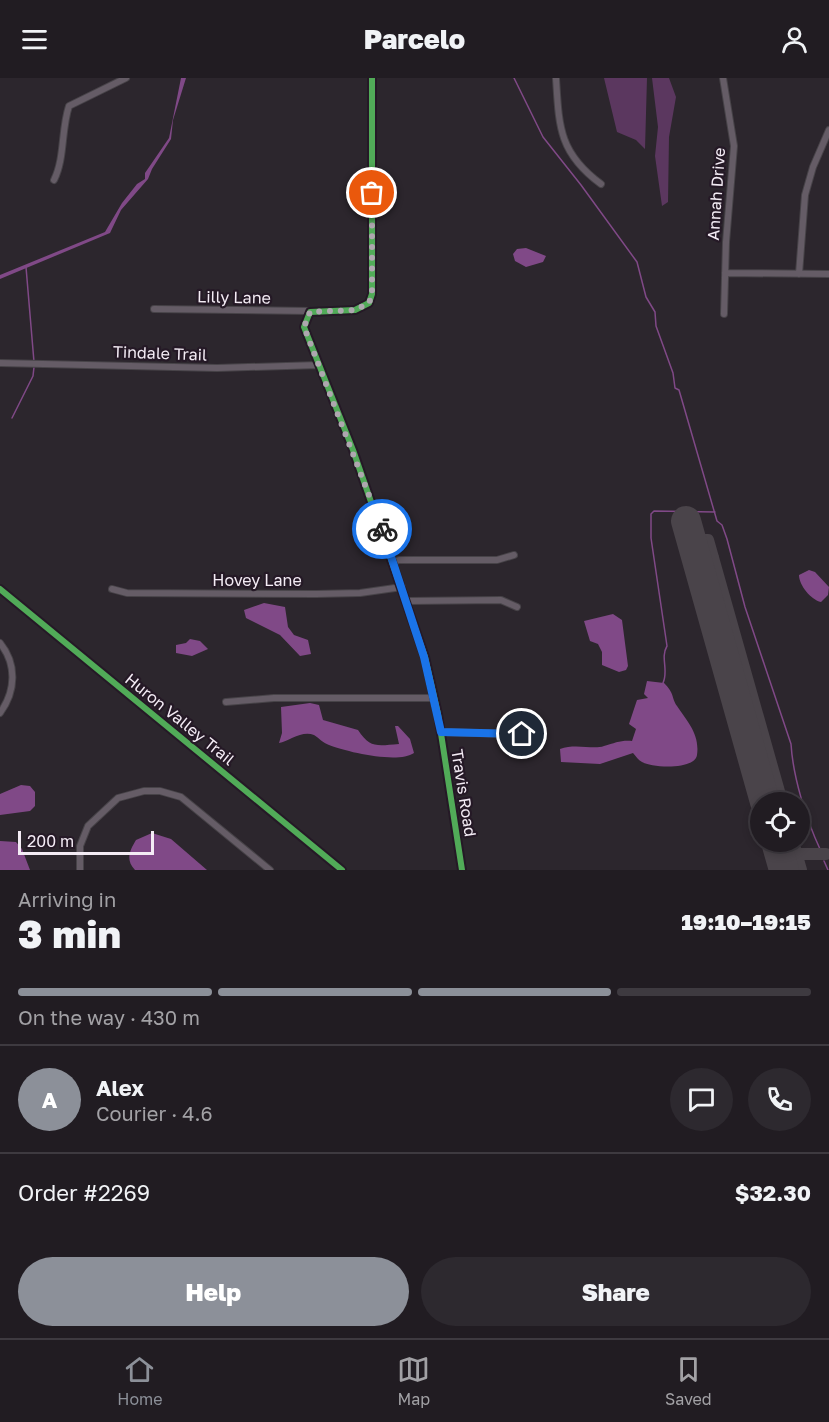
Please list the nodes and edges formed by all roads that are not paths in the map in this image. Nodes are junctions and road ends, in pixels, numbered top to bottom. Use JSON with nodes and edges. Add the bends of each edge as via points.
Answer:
{"nodes":[{"id":1,"x":126,"y":78,"type":"edge"},
{"id":2,"x":372,"y":78,"type":"edge"},
{"id":3,"x":556,"y":78,"type":"edge"},
{"id":4,"x":723,"y":78,"type":"edge"},
{"id":5,"x":829,"y":130,"type":"edge"},
{"id":6,"x":54,"y":180,"type":"dead end"},
{"id":7,"x":601,"y":184,"type":"dead end"},
{"id":8,"x":725,"y":273,"type":"junction"},
{"id":9,"x":799,"y":274,"type":"junction"},
{"id":10,"x":829,"y":274,"type":"edge"},
{"id":11,"x":154,"y":309,"type":"dead end"},
{"id":12,"x":314,"y":311,"type":"junction"},
{"id":13,"x":724,"y":314,"type":"dead end"},
{"id":14,"x":0,"y":363,"type":"edge"},
{"id":15,"x":319,"y":365,"type":"junction"},
{"id":16,"x":514,"y":555,"type":"dead end"},
{"id":17,"x":393,"y":562,"type":"junction"},
{"id":18,"x":402,"y":587,"type":"junction"},
{"id":19,"x":112,"y":590,"type":"dead end"},
{"id":20,"x":407,"y":601,"type":"junction"},
{"id":21,"x":517,"y":607,"type":"dead end"},
{"id":22,"x":0,"y":643,"type":"edge"},
{"id":23,"x":435,"y":698,"type":"junction"},
{"id":24,"x":226,"y":702,"type":"dead end"},
{"id":25,"x":0,"y":713,"type":"edge"},
{"id":26,"x":441,"y":732,"type":"junction"},
{"id":27,"x":542,"y":735,"type":"dead end"},
{"id":28,"x":80,"y":870,"type":"edge"},
{"id":29,"x":270,"y":870,"type":"edge"},
{"id":30,"x":462,"y":870,"type":"edge"}],
"edges":[{"from":1,"to":6,"type":"street","via":[[69,106],[62,125],[59,170]]},
{"from":2,"to":12,"type":"street","via":[[372,294],[369,303],[360,309]]},
{"from":3,"to":7,"type":"street","via":[[563,140],[586,173]]},
{"from":4,"to":8,"type":"street","name":"Annah Drive","via":[[734,146]]},
{"from":5,"to":9,"type":"street","via":[[805,195]]},
{"from":8,"to":9,"type":"street"},
{"from":8,"to":13,"type":"street","name":"Annah Drive"},
{"from":9,"to":10,"type":"street"},
{"from":11,"to":12,"type":"street","name":"Lilly Lane"},
{"from":12,"to":15,"type":"street","name":"Travis Road","via":[[307,315],[304,327]]},
{"from":14,"to":15,"type":"street","name":"Tindale Trail","via":[[250,368]]},
{"from":15,"to":17,"type":"street","name":"Travis Road"},
{"from":16,"to":17,"type":"street","via":[[497,560]]},
{"from":17,"to":18,"type":"street","name":"Travis Road"},
{"from":18,"to":19,"type":"street","name":"Hovey Lane","via":[[316,594]]},
{"from":18,"to":20,"type":"street","name":"Travis Road"},
{"from":20,"to":21,"type":"street","via":[[501,600]]},
{"from":20,"to":23,"type":"street","name":"Travis Road"},
{"from":22,"to":25,"type":"street","via":[[13,670],[12,688]]},
{"from":23,"to":24,"type":"street","via":[[274,698]]},
{"from":23,"to":26,"type":"street","name":"Travis Road"},
{"from":26,"to":27,"type":"street"},
{"from":26,"to":30,"type":"street","name":"Travis Road"},
{"from":28,"to":29,"type":"street","via":[[80,846],[88,826],[118,798],[144,791],[181,797]]}]}
